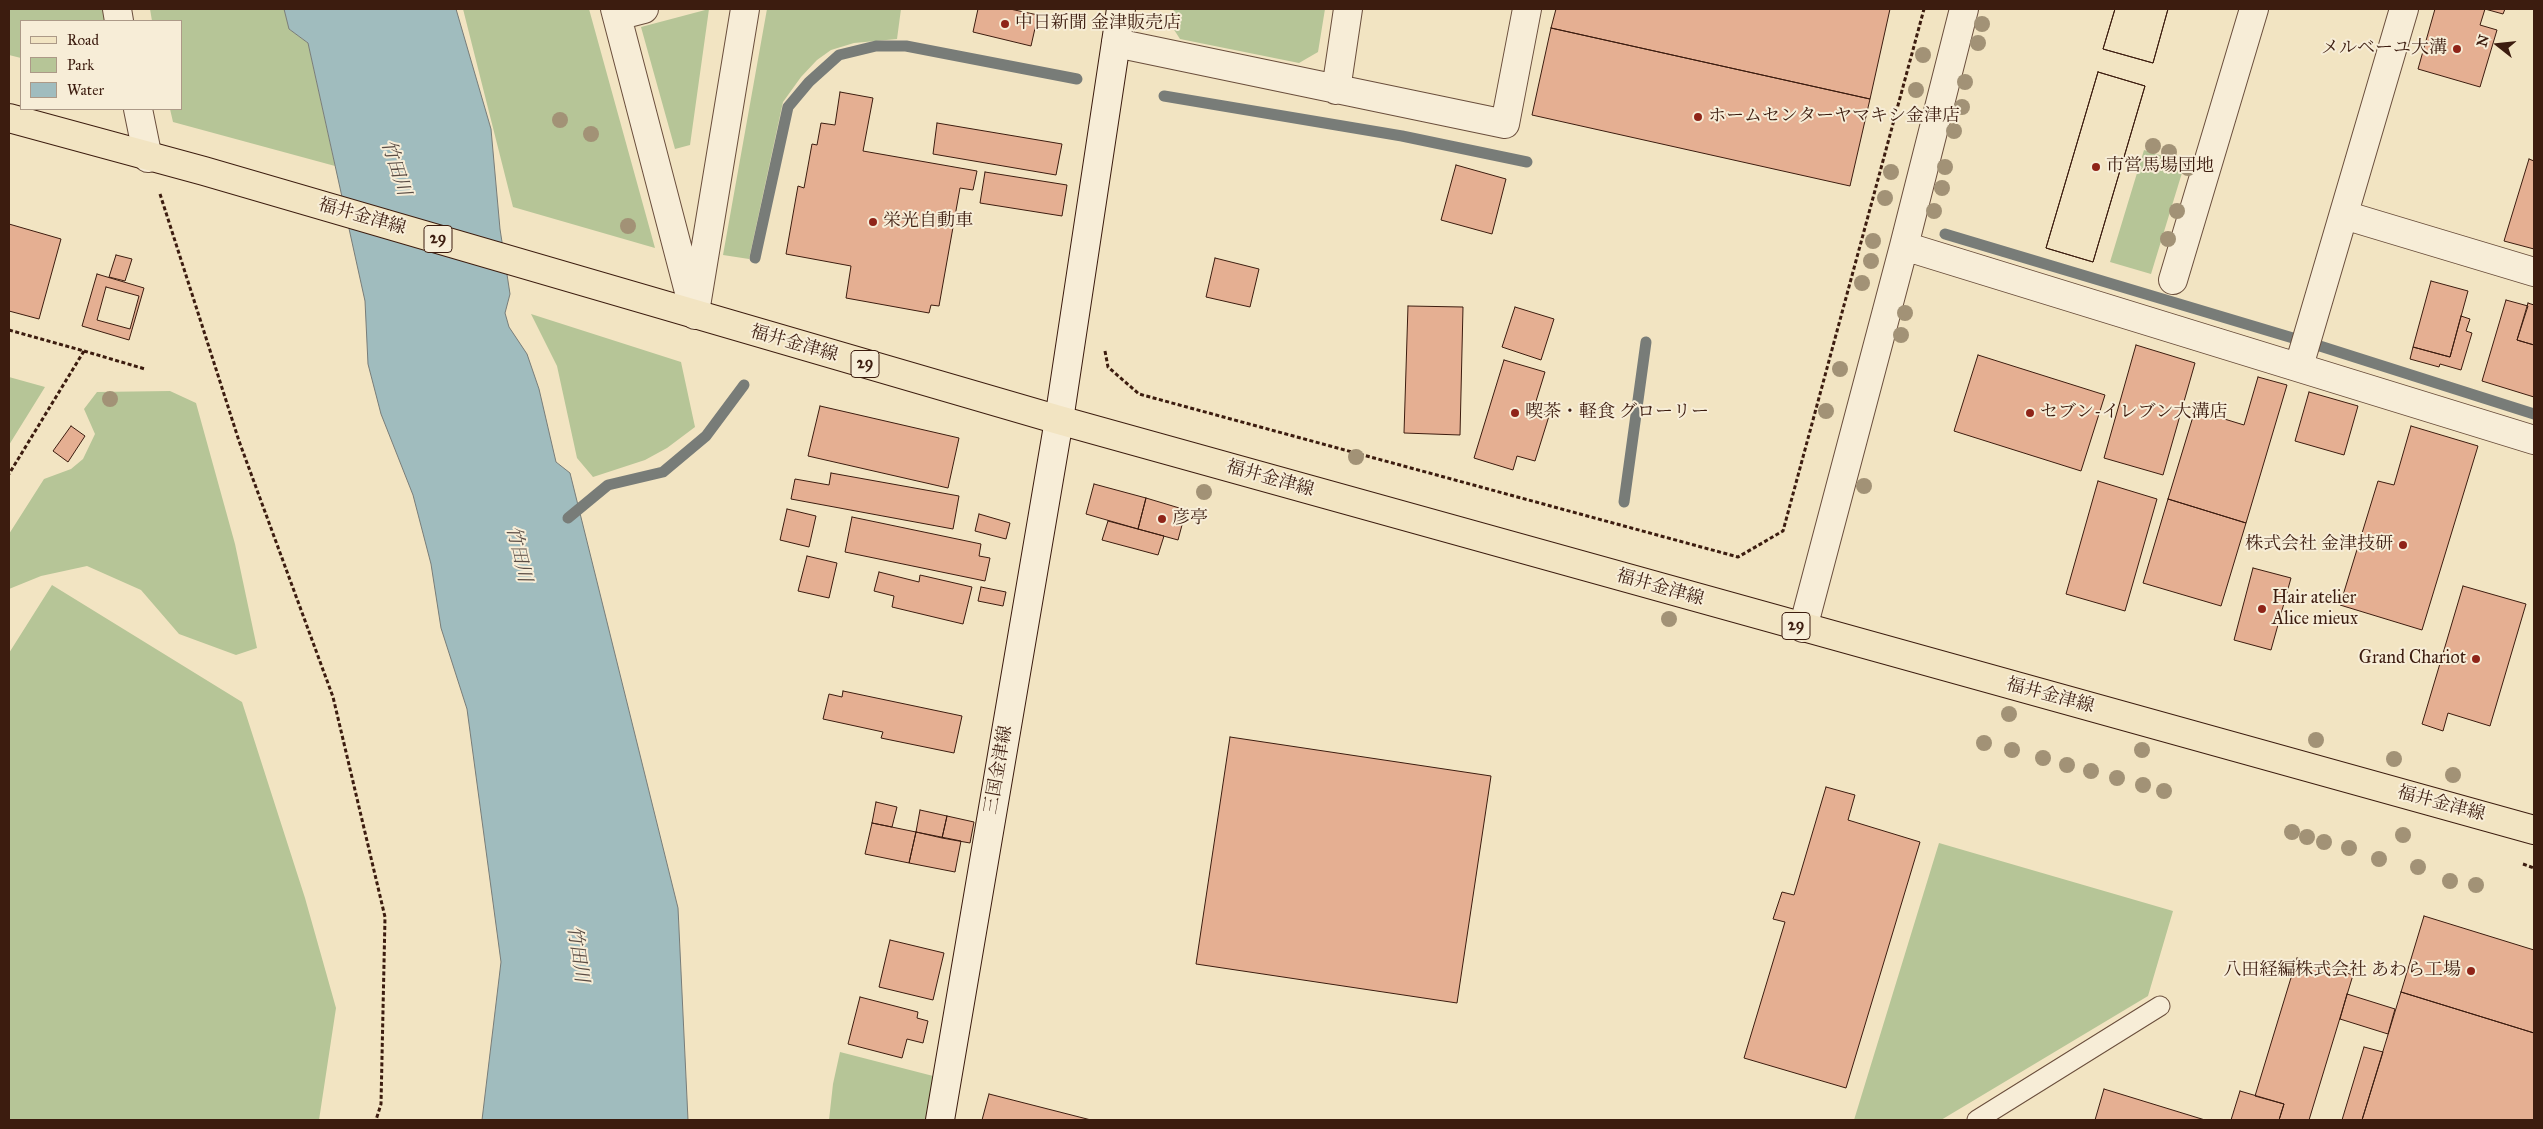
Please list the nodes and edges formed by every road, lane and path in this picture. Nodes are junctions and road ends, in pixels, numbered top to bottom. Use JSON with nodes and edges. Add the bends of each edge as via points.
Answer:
{"nodes":[{"id":1,"x":644,"y":9,"type":"edge"},
{"id":2,"x":745,"y":9,"type":"edge"},
{"id":3,"x":1121,"y":9,"type":"edge"},
{"id":4,"x":1348,"y":9,"type":"edge"},
{"id":5,"x":1527,"y":9,"type":"edge"},
{"id":6,"x":1924,"y":9,"type":"edge"},
{"id":7,"x":1964,"y":9,"type":"edge"},
{"id":8,"x":2254,"y":9,"type":"edge"},
{"id":9,"x":2404,"y":9,"type":"edge"},
{"id":10,"x":616,"y":13,"type":"edge"},
{"id":11,"x":1116,"y":43,"type":"junction"},
{"id":12,"x":1336,"y":90,"type":"junction"},
{"id":13,"x":138,"y":110,"type":"edge"},
{"id":14,"x":9,"y":118,"type":"edge"},
{"id":15,"x":148,"y":158,"type":"junction"},
{"id":16,"x":2344,"y":215,"type":"junction"},
{"id":17,"x":1904,"y":246,"type":"junction"},
{"id":18,"x":2534,"y":272,"type":"edge"},
{"id":19,"x":2173,"y":280,"type":"dead end"},
{"id":20,"x":684,"y":311,"type":"junction"},
{"id":21,"x":9,"y":330,"type":"edge"},
{"id":22,"x":1103,"y":342,"type":"dead end"},
{"id":23,"x":84,"y":351,"type":"junction"},
{"id":24,"x":2299,"y":366,"type":"junction"},
{"id":25,"x":145,"y":369,"type":"dead end"},
{"id":26,"x":1059,"y":420,"type":"junction"},
{"id":27,"x":2534,"y":440,"type":"edge"},
{"id":28,"x":9,"y":474,"type":"edge"},
{"id":29,"x":1803,"y":628,"type":"junction"},
{"id":30,"x":2534,"y":830,"type":"edge"},
{"id":31,"x":2160,"y":1006,"type":"dead end"},
{"id":32,"x":376,"y":1120,"type":"edge"},
{"id":33,"x":940,"y":1120,"type":"edge"},
{"id":34,"x":1977,"y":1120,"type":"edge"}],
"edges":[{"from":1,"to":10,"type":"street"},
{"from":2,"to":20,"type":"street"},
{"from":3,"to":11,"type":"street","name":"三国金津線"},
{"from":4,"to":12,"type":"street"},
{"from":5,"to":12,"type":"street","via":[[1505,124]]},
{"from":6,"to":22,"type":"path","via":[[1783,531],[1738,558],[1139,394],[1108,367]]},
{"from":7,"to":17,"type":"street"},
{"from":8,"to":19,"type":"street"},
{"from":9,"to":16,"type":"street"},
{"from":10,"to":20,"type":"street"},
{"from":11,"to":12,"type":"street"},
{"from":11,"to":26,"type":"street","name":"三国金津線"},
{"from":13,"to":15,"type":"street"},
{"from":14,"to":15,"type":"main road","name":"福井金津線","number":"29"},
{"from":15,"to":20,"type":"main road","name":"福井金津線","number":"29","via":[[204,171]]},
{"from":15,"to":32,"type":"path","via":[[239,441],[333,697],[381,898],[385,917],[381,1104]]},
{"from":16,"to":18,"type":"street"},
{"from":16,"to":24,"type":"street"},
{"from":17,"to":24,"type":"street"},
{"from":17,"to":29,"type":"street"},
{"from":20,"to":26,"type":"main road","name":"福井金津線","number":"29"},
{"from":21,"to":23,"type":"path"},
{"from":23,"to":25,"type":"path"},
{"from":23,"to":28,"type":"path"},
{"from":24,"to":27,"type":"street"},
{"from":26,"to":29,"type":"main road","name":"福井金津線","number":"29"},
{"from":26,"to":33,"type":"street","name":"三国金津線"},
{"from":29,"to":30,"type":"main road","name":"福井金津線","number":"29"},
{"from":31,"to":34,"type":"lane"}]}
